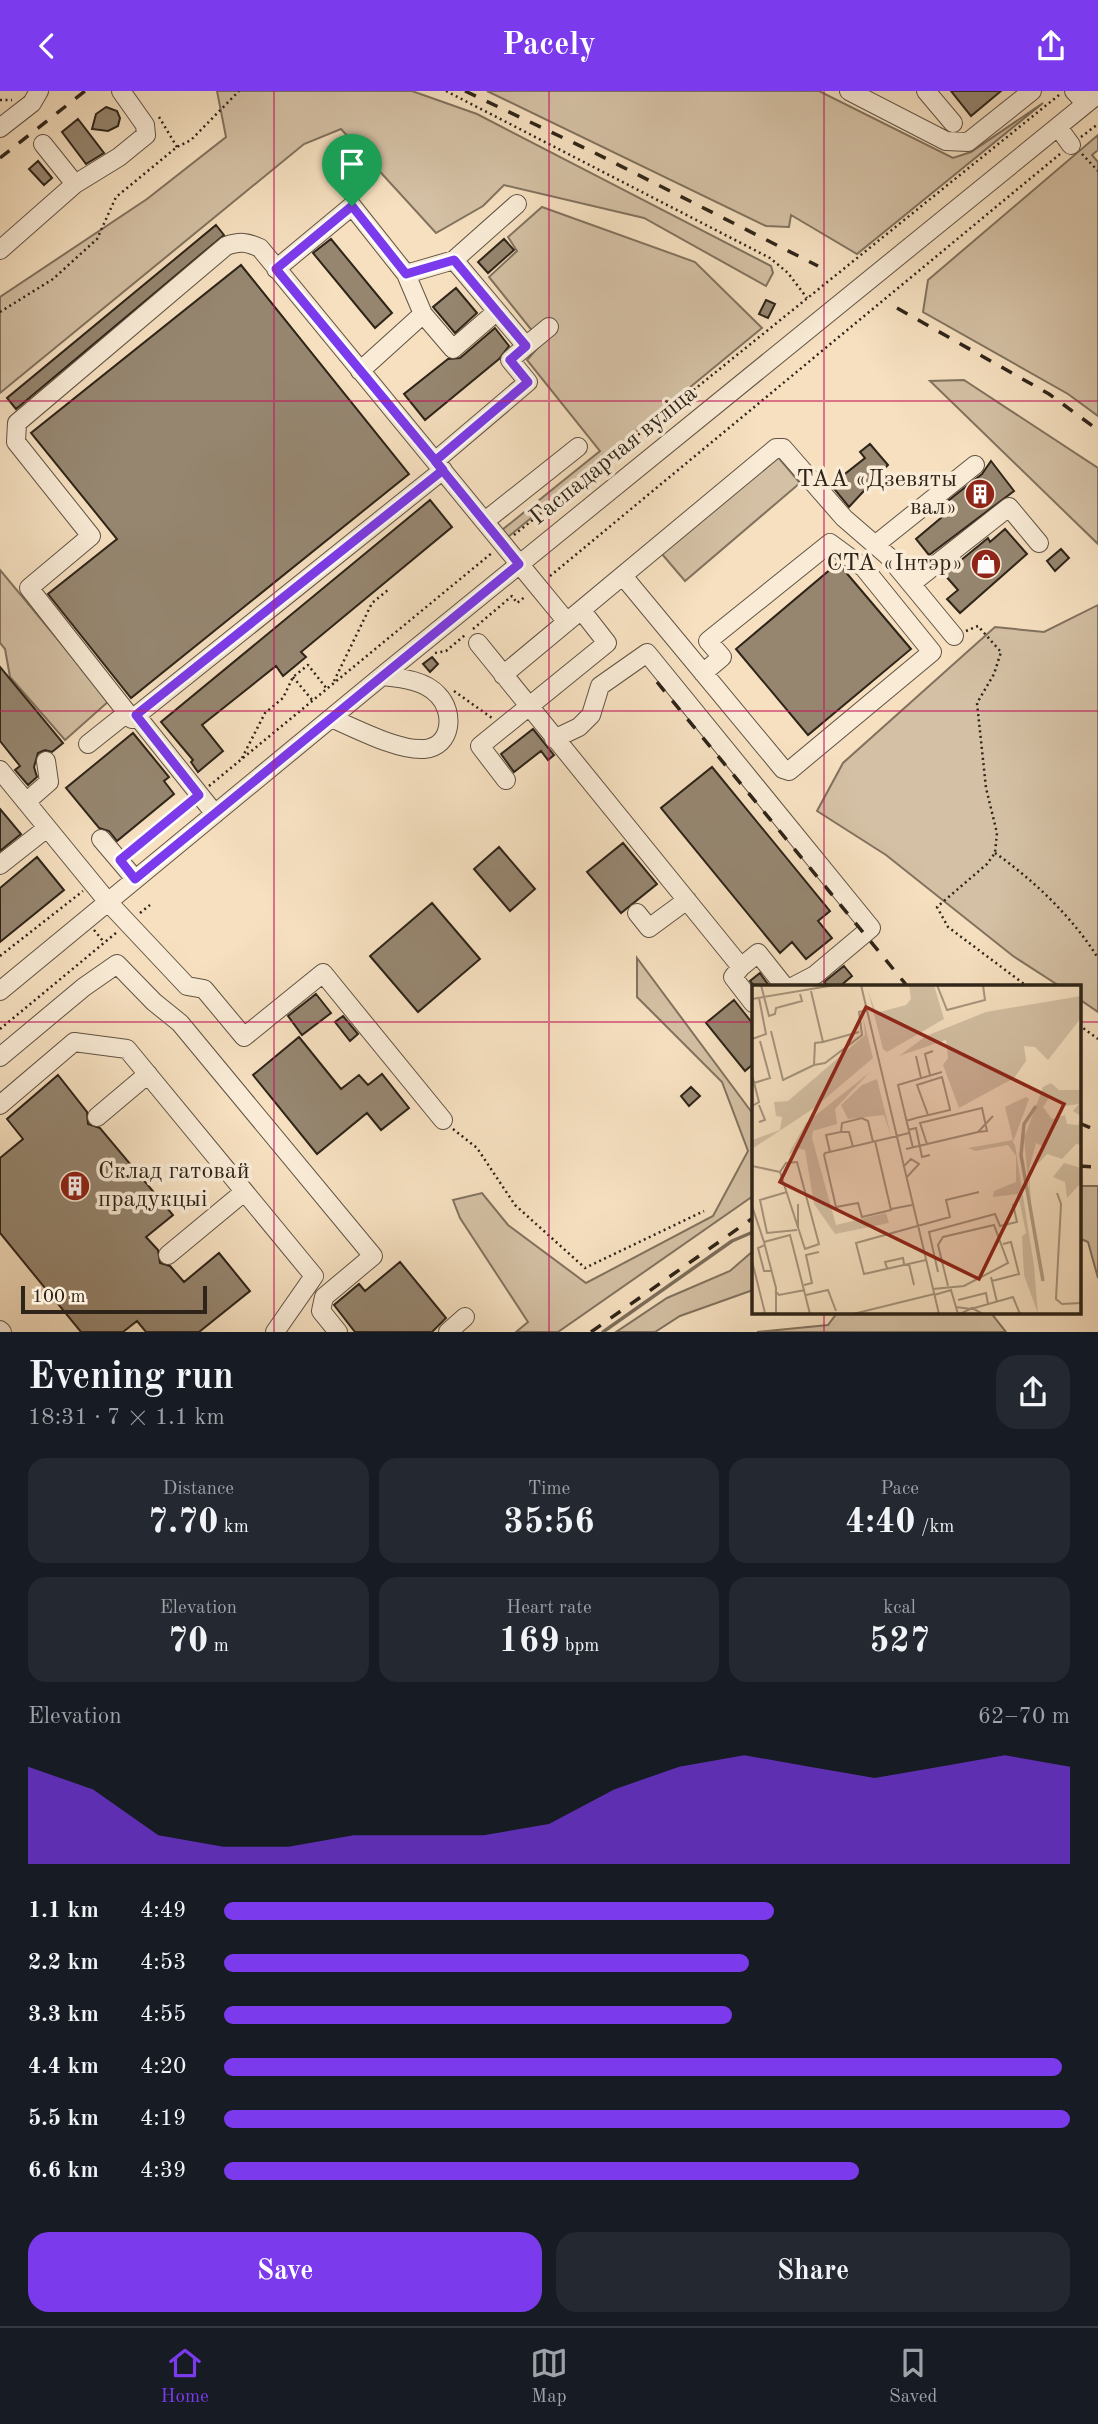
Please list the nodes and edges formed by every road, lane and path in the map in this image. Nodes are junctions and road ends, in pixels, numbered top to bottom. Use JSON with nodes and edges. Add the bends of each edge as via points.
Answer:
{"nodes":[{"id":1,"x":39,"y":91,"type":"edge"},
{"id":2,"x":121,"y":91,"type":"edge"},
{"id":3,"x":239,"y":91,"type":"edge"},
{"id":4,"x":446,"y":91,"type":"edge"},
{"id":5,"x":849,"y":91,"type":"edge"},
{"id":6,"x":926,"y":91,"type":"edge"},
{"id":7,"x":1032,"y":91,"type":"edge"},
{"id":8,"x":1064,"y":91,"type":"edge"},
{"id":9,"x":1086,"y":97,"type":"edge"},
{"id":10,"x":953,"y":123,"type":"dead end"},
{"id":11,"x":1098,"y":124,"type":"edge"},
{"id":12,"x":1058,"y":127,"type":"junction"},
{"id":13,"x":0,"y":128,"type":"edge"},
{"id":14,"x":43,"y":144,"type":"dead end"},
{"id":15,"x":1071,"y":145,"type":"junction"},
{"id":16,"x":1098,"y":171,"type":"edge"},
{"id":17,"x":75,"y":184,"type":"junction"},
{"id":18,"x":517,"y":204,"type":"dead end"},
{"id":19,"x":0,"y":250,"type":"edge"},
{"id":20,"x":454,"y":260,"type":"junction"},
{"id":21,"x":276,"y":269,"type":"junction"},
{"id":22,"x":406,"y":274,"type":"junction"},
{"id":23,"x":807,"y":298,"type":"junction"},
{"id":24,"x":0,"y":312,"type":"edge"},
{"id":25,"x":496,"y":312,"type":"junction"},
{"id":26,"x":423,"y":314,"type":"junction"},
{"id":27,"x":549,"y":327,"type":"dead end"},
{"id":28,"x":526,"y":346,"type":"junction"},
{"id":29,"x":360,"y":371,"type":"junction"},
{"id":30,"x":578,"y":447,"type":"dead end"},
{"id":31,"x":439,"y":465,"type":"junction"},
{"id":32,"x":975,"y":465,"type":"dead end"},
{"id":33,"x":485,"y":521,"type":"junction"},
{"id":34,"x":1040,"y":543,"type":"dead end"},
{"id":35,"x":503,"y":544,"type":"junction"},
{"id":36,"x":874,"y":545,"type":"junction"},
{"id":37,"x":519,"y":564,"type":"junction"},
{"id":38,"x":623,"y":576,"type":"junction"},
{"id":39,"x":911,"y":584,"type":"junction"},
{"id":40,"x":538,"y":586,"type":"junction"},
{"id":41,"x":388,"y":590,"type":"dead end"},
{"id":42,"x":582,"y":611,"type":"junction"},
{"id":43,"x":567,"y":622,"type":"junction"},
{"id":44,"x":954,"y":636,"type":"joint"},
{"id":45,"x":478,"y":643,"type":"dead end"},
{"id":46,"x":430,"y":654,"type":"dead end"},
{"id":47,"x":703,"y":673,"type":"junction"},
{"id":48,"x":503,"y":675,"type":"junction"},
{"id":49,"x":382,"y":676,"type":"junction"},
{"id":50,"x":293,"y":677,"type":"junction"},
{"id":51,"x":332,"y":684,"type":"junction"},
{"id":52,"x":450,"y":688,"type":"dead end"},
{"id":53,"x":327,"y":689,"type":"junction"},
{"id":54,"x":313,"y":701,"type":"junction"},
{"id":55,"x":527,"y":706,"type":"junction"},
{"id":56,"x":132,"y":714,"type":"junction"},
{"id":57,"x":331,"y":718,"type":"junction"},
{"id":58,"x":503,"y":726,"type":"junction"},
{"id":59,"x":554,"y":739,"type":"junction"},
{"id":60,"x":89,"y":744,"type":"dead end"},
{"id":61,"x":47,"y":761,"type":"dead end"},
{"id":62,"x":240,"y":761,"type":"junction"},
{"id":63,"x":0,"y":770,"type":"edge"},
{"id":64,"x":506,"y":780,"type":"dead end"},
{"id":65,"x":199,"y":795,"type":"junction"},
{"id":66,"x":26,"y":802,"type":"junction"},
{"id":67,"x":215,"y":814,"type":"junction"},
{"id":68,"x":47,"y":828,"type":"junction"},
{"id":69,"x":101,"y":839,"type":"dead end"},
{"id":70,"x":995,"y":853,"type":"junction"},
{"id":71,"x":120,"y":860,"type":"junction"},
{"id":72,"x":0,"y":865,"type":"edge"},
{"id":73,"x":135,"y":879,"type":"junction"},
{"id":74,"x":92,"y":883,"type":"junction"},
{"id":75,"x":687,"y":900,"type":"junction"},
{"id":76,"x":108,"y":902,"type":"junction"},
{"id":77,"x":150,"y":905,"type":"dead end"},
{"id":78,"x":637,"y":913,"type":"dead end"},
{"id":79,"x":128,"y":923,"type":"junction"},
{"id":80,"x":0,"y":956,"type":"edge"},
{"id":81,"x":1098,"y":958,"type":"edge"},
{"id":82,"x":741,"y":967,"type":"junction"},
{"id":83,"x":783,"y":985,"type":"edge"},
{"id":84,"x":796,"y":985,"type":"edge"},
{"id":85,"x":1025,"y":985,"type":"edge"},
{"id":86,"x":187,"y":986,"type":"junction"},
{"id":87,"x":0,"y":991,"type":"edge"},
{"id":88,"x":752,"y":1002,"type":"edge"},
{"id":89,"x":170,"y":1012,"type":"junction"},
{"id":90,"x":1080,"y":1026,"type":"edge"},
{"id":91,"x":0,"y":1029,"type":"edge"},
{"id":92,"x":1098,"y":1039,"type":"edge"},
{"id":93,"x":0,"y":1057,"type":"edge"},
{"id":94,"x":148,"y":1074,"type":"junction"},
{"id":95,"x":0,"y":1105,"type":"edge"},
{"id":96,"x":97,"y":1117,"type":"dead end"},
{"id":97,"x":443,"y":1120,"type":"joint"},
{"id":98,"x":244,"y":1192,"type":"junction"},
{"id":99,"x":704,"y":1211,"type":"dead end"},
{"id":100,"x":168,"y":1255,"type":"dead end"},
{"id":101,"x":466,"y":1317,"type":"dead end"},
{"id":102,"x":275,"y":1332,"type":"edge"},
{"id":103,"x":338,"y":1332,"type":"edge"},
{"id":104,"x":448,"y":1332,"type":"edge"}],
"edges":[{"from":1,"to":13,"type":"street","via":[[32,103]]},
{"from":2,"to":17,"type":"street","via":[[145,125],[146,135]]},
{"from":3,"to":24,"type":"path","via":[[191,140],[177,146],[116,197],[97,239],[54,279]]},
{"from":4,"to":23,"type":"path","via":[[771,258]]},
{"from":5,"to":7,"type":"street","via":[[946,141],[968,142]]},
{"from":6,"to":10,"type":"street"},
{"from":8,"to":23,"type":"path"},
{"from":9,"to":12,"type":"street","name":"Гаспадарчая вуліца"},
{"from":11,"to":15,"type":"path"},
{"from":12,"to":15,"type":"street"},
{"from":12,"to":37,"type":"street","name":"Гаспадарчая вуліца"},
{"from":14,"to":17,"type":"street"},
{"from":15,"to":16,"type":"path"},
{"from":15,"to":40,"type":"path"},
{"from":17,"to":19,"type":"street"},
{"from":18,"to":20,"type":"street"},
{"from":20,"to":22,"type":"street"},
{"from":20,"to":25,"type":"street"},
{"from":21,"to":22,"type":"street","via":[[352,206]]},
{"from":21,"to":29,"type":"street"},
{"from":21,"to":56,"type":"street","via":[[260,248],[238,241],[226,246],[17,423],[14,432],[16,442],[91,536],[29,588]]},
{"from":22,"to":26,"type":"street"},
{"from":23,"to":35,"type":"path"},
{"from":25,"to":26,"type":"street","via":[[453,349]]},
{"from":25,"to":28,"type":"street"},
{"from":26,"to":29,"type":"street"},
{"from":27,"to":28,"type":"street"},
{"from":28,"to":31,"type":"street","via":[[510,360],[528,382]]},
{"from":29,"to":31,"type":"street"},
{"from":30,"to":33,"type":"street"},
{"from":31,"to":33,"type":"street"},
{"from":31,"to":56,"type":"street"},
{"from":32,"to":36,"type":"street"},
{"from":33,"to":35,"type":"street"},
{"from":34,"to":39,"type":"street","via":[[1009,507]]},
{"from":35,"to":37,"type":"street"},
{"from":35,"to":51,"type":"path"},
{"from":36,"to":38,"type":"street","via":[[844,518],[794,458],[776,448]]},
{"from":36,"to":39,"type":"street"},
{"from":37,"to":40,"type":"street"},
{"from":37,"to":49,"type":"street","name":"Гаспадарчая вуліца"},
{"from":38,"to":42,"type":"street"},
{"from":38,"to":47,"type":"street"},
{"from":39,"to":44,"type":"street"},
{"from":40,"to":43,"type":"street"},
{"from":40,"to":46,"type":"path","via":[[517,603],[512,596],[446,650]]},
{"from":41,"to":51,"type":"path","via":[[372,603]]},
{"from":42,"to":43,"type":"street"},
{"from":42,"to":55,"type":"street","via":[[607,643]]},
{"from":43,"to":48,"type":"street"},
{"from":44,"to":70,"type":"path","via":[[978,627],[1001,652],[976,703],[996,833]]},
{"from":45,"to":48,"type":"street"},
{"from":47,"to":47,"type":"street","via":[[722,657],[708,641],[830,543],[864,568],[932,652],[789,771]]},
{"from":48,"to":55,"type":"street"},
{"from":49,"to":57,"type":"street","name":"Гаспадарчая вуліца"},
{"from":49,"to":57,"type":"street","via":[[421,684],[438,694],[447,709],[446,737],[423,749]]},
{"from":50,"to":53,"type":"path","via":[[308,665]]},
{"from":50,"to":54,"type":"path"},
{"from":50,"to":62,"type":"path","via":[[283,698],[265,713]]},
{"from":51,"to":53,"type":"path"},
{"from":52,"to":58,"type":"path"},
{"from":53,"to":54,"type":"path"},
{"from":54,"to":62,"type":"path"},
{"from":55,"to":58,"type":"street"},
{"from":55,"to":59,"type":"street"},
{"from":56,"to":60,"type":"street"},
{"from":56,"to":65,"type":"street"},
{"from":57,"to":67,"type":"street","name":"Гаспадарчая вуліца"},
{"from":58,"to":64,"type":"street","via":[[480,746]]},
{"from":59,"to":75,"type":"street"},
{"from":59,"to":84,"type":"street","via":[[579,727],[590,715],[600,686],[646,653],[871,928],[815,975]]},
{"from":61,"to":66,"type":"street","via":[[49,782]]},
{"from":62,"to":65,"type":"path"},
{"from":63,"to":66,"type":"street"},
{"from":65,"to":67,"type":"street"},
{"from":65,"to":71,"type":"path"},
{"from":66,"to":68,"type":"street"},
{"from":67,"to":73,"type":"street","name":"Гаспадарчая вуліца"},
{"from":68,"to":72,"type":"street"},
{"from":68,"to":74,"type":"street"},
{"from":69,"to":71,"type":"street"},
{"from":70,"to":81,"type":"path","via":[[1020,870]]},
{"from":70,"to":85,"type":"path","via":[[937,907],[948,927]]},
{"from":71,"to":73,"type":"street"},
{"from":73,"to":76,"type":"street","name":"Гаспадарчая вуліца"},
{"from":74,"to":76,"type":"street"},
{"from":74,"to":80,"type":"path"},
{"from":75,"to":78,"type":"street","via":[[649,928]]},
{"from":75,"to":82,"type":"street"},
{"from":76,"to":79,"type":"street"},
{"from":76,"to":87,"type":"street","name":"Гаспадарчая вуліца"},
{"from":77,"to":79,"type":"path"},
{"from":79,"to":86,"type":"street"},
{"from":79,"to":91,"type":"path"},
{"from":82,"to":83,"type":"street","via":[[758,953]]},
{"from":82,"to":88,"type":"street","via":[[733,977]]},
{"from":86,"to":89,"type":"street"},
{"from":86,"to":97,"type":"street","via":[[204,989],[244,1037],[323,974]]},
{"from":89,"to":93,"type":"street","via":[[117,964]]},
{"from":89,"to":103,"type":"street","via":[[373,1256],[324,1297],[321,1311]]},
{"from":90,"to":92,"type":"path"},
{"from":94,"to":95,"type":"street","via":[[127,1049],[74,1042]]},
{"from":94,"to":96,"type":"street"},
{"from":94,"to":98,"type":"street"},
{"from":97,"to":99,"type":"path","via":[[477,1148],[515,1205],[585,1268]]},
{"from":98,"to":100,"type":"street"},
{"from":98,"to":102,"type":"street","via":[[314,1276]]},
{"from":101,"to":104,"type":"street"}]}
